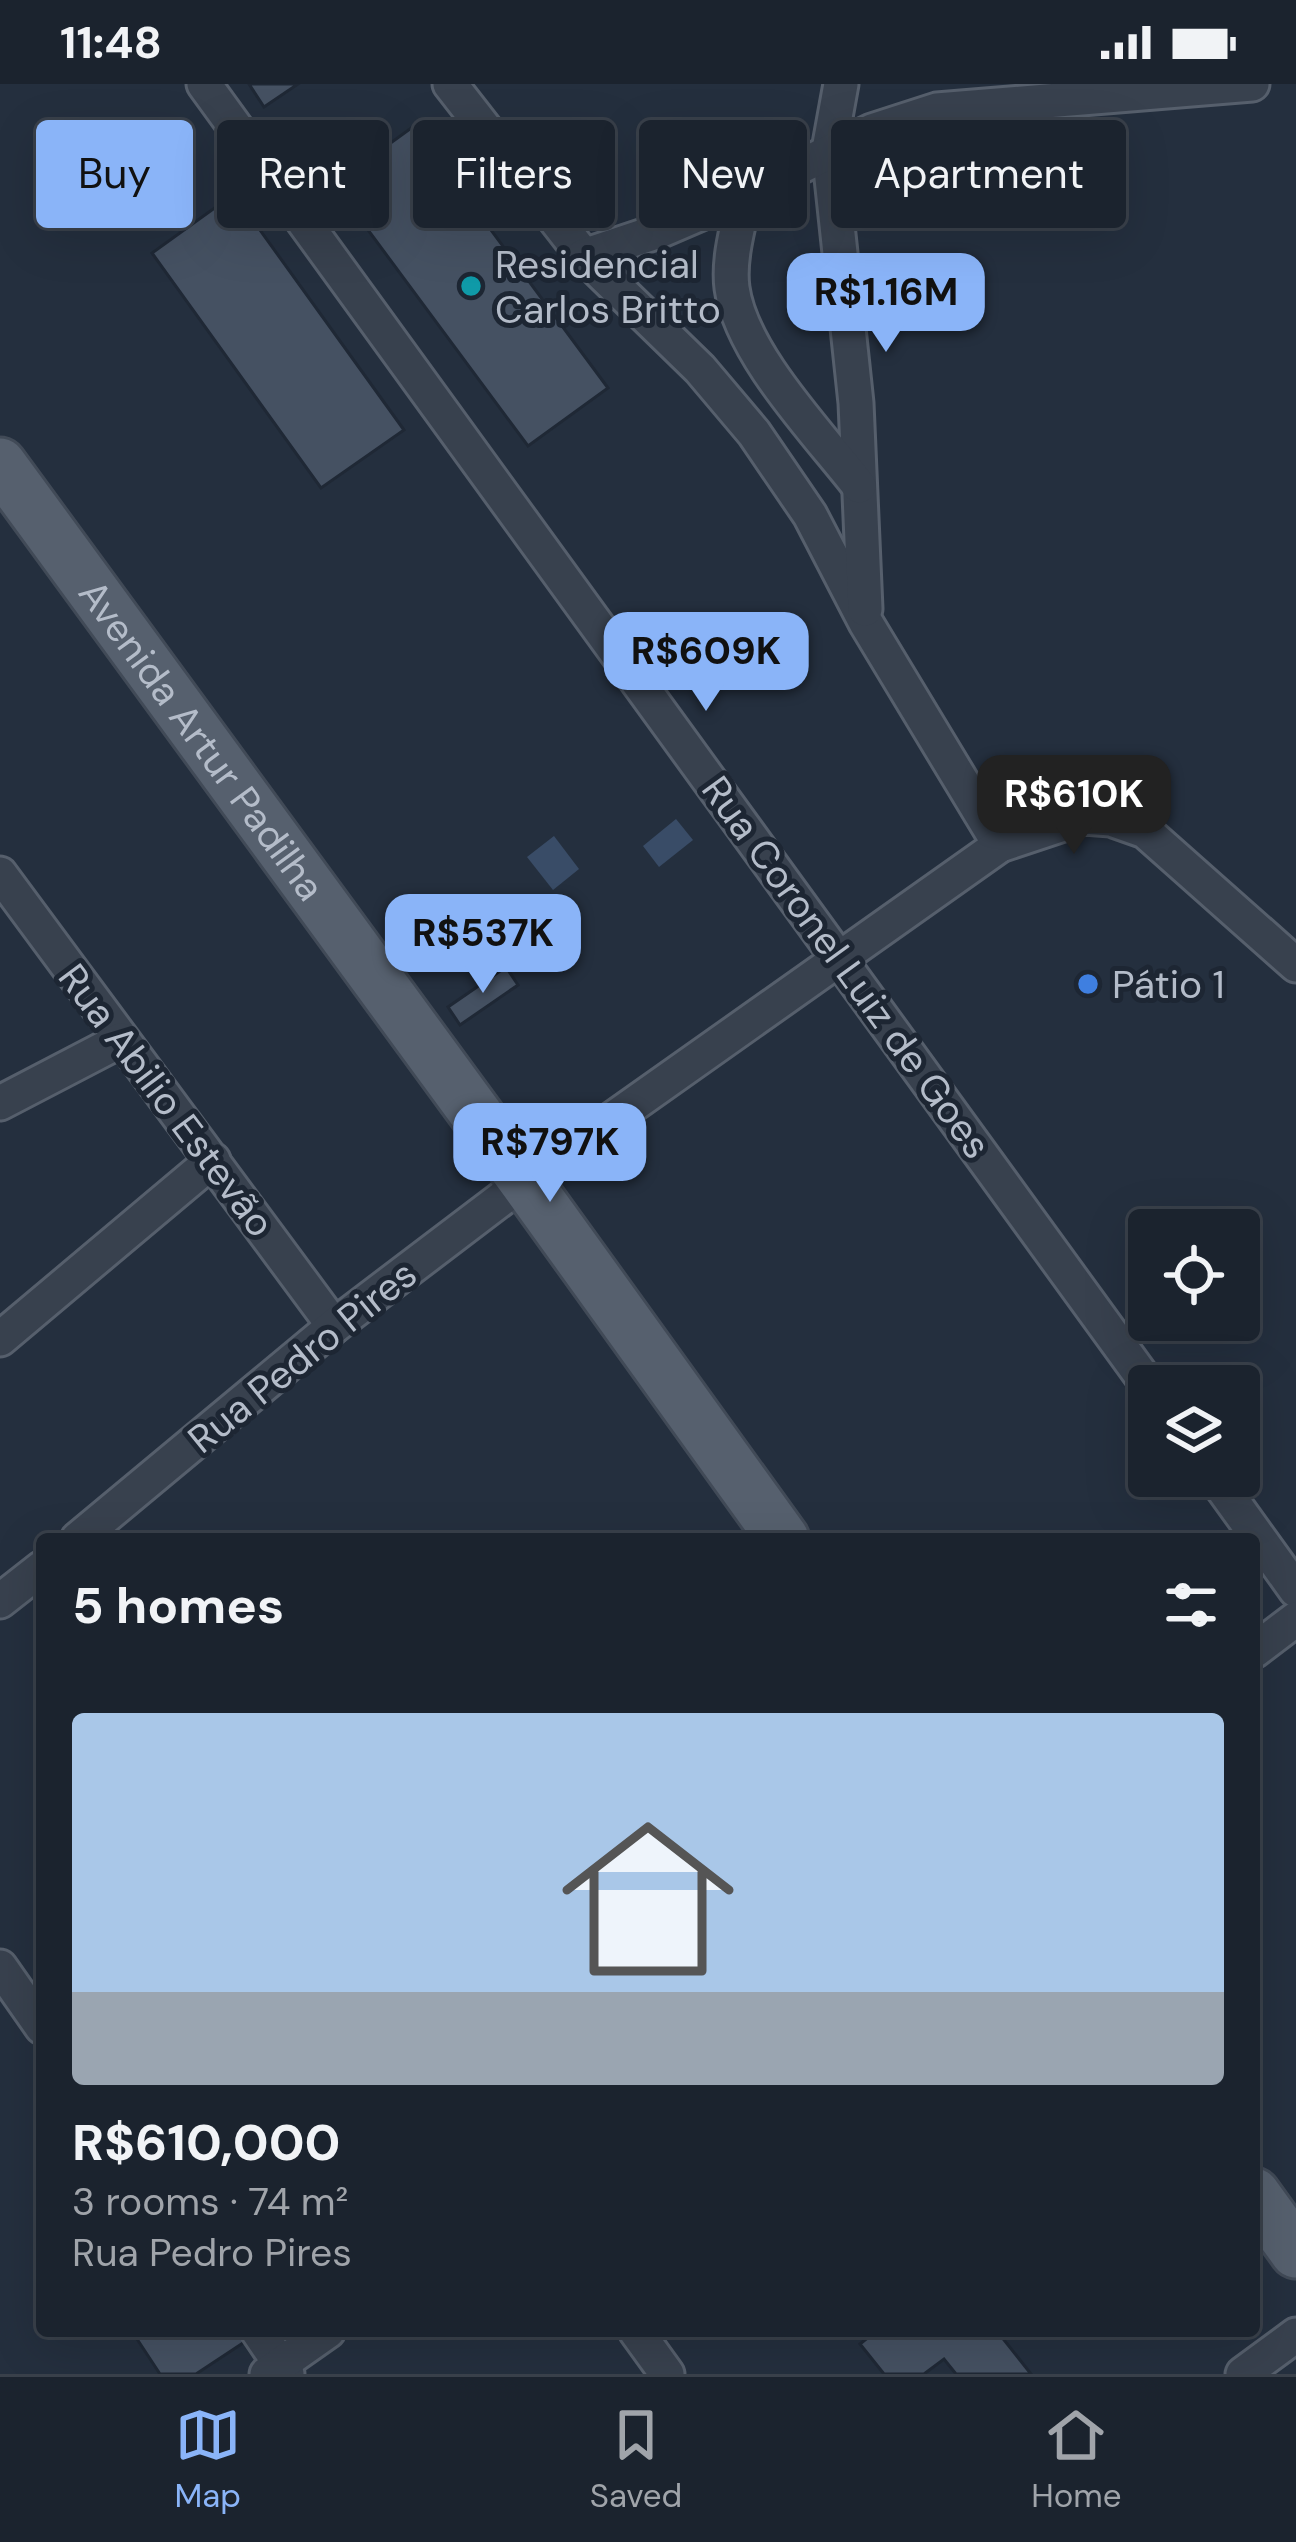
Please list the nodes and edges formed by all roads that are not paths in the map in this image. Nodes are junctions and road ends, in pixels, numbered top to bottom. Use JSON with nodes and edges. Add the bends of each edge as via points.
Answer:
{"nodes":[{"id":1,"x":204,"y":84,"type":"edge"},
{"id":2,"x":450,"y":84,"type":"edge"},
{"id":3,"x":841,"y":84,"type":"edge"},
{"id":4,"x":1252,"y":84,"type":"edge"},
{"id":5,"x":829,"y":150,"type":"junction"},
{"id":6,"x":807,"y":162,"type":"edge"},
{"id":7,"x":666,"y":228,"type":"edge"},
{"id":8,"x":740,"y":228,"type":"edge"},
{"id":9,"x":584,"y":256,"type":"junction"},
{"id":10,"x":0,"y":464,"type":"edge"},
{"id":11,"x":859,"y":486,"type":"junction"},
{"id":12,"x":866,"y":623,"type":"junction"},
{"id":13,"x":1000,"y":845,"type":"junction"},
{"id":14,"x":0,"y":874,"type":"edge"},
{"id":15,"x":841,"y":959,"type":"junction"},
{"id":16,"x":1296,"y":965,"type":"edge"},
{"id":17,"x":121,"y":1040,"type":"junction"},
{"id":18,"x":0,"y":1103,"type":"edge"},
{"id":19,"x":213,"y":1160,"type":"junction"},
{"id":20,"x":525,"y":1181,"type":"junction"},
{"id":21,"x":334,"y":1326,"type":"junction"},
{"id":22,"x":0,"y":1339,"type":"edge"},
{"id":23,"x":1134,"y":1365,"type":"edge"},
{"id":24,"x":1229,"y":1497,"type":"edge"},
{"id":25,"x":86,"y":1533,"type":"edge"},
{"id":26,"x":779,"y":1533,"type":"edge"},
{"id":27,"x":1255,"y":1533,"type":"edge"},
{"id":28,"x":1260,"y":1540,"type":"edge"},
{"id":29,"x":36,"y":1573,"type":"edge"},
{"id":30,"x":1296,"y":1590,"type":"edge"},
{"id":31,"x":0,"y":1601,"type":"edge"},
{"id":32,"x":1296,"y":1619,"type":"edge"},
{"id":33,"x":1260,"y":1646,"type":"edge"},
{"id":34,"x":0,"y":1967,"type":"edge"},
{"id":35,"x":36,"y":2018,"type":"edge"},
{"id":36,"x":1260,"y":2202,"type":"edge"},
{"id":37,"x":1296,"y":2252,"type":"edge"},
{"id":38,"x":1296,"y":2335,"type":"edge"},
{"id":39,"x":261,"y":2337,"type":"edge"},
{"id":40,"x":320,"y":2337,"type":"edge"},
{"id":41,"x":640,"y":2337,"type":"edge"},
{"id":42,"x":278,"y":2371,"type":"edge"},
{"id":43,"x":667,"y":2374,"type":"edge"},
{"id":44,"x":1243,"y":2374,"type":"edge"}],
"edges":[{"from":1,"to":15,"type":"street","name":"Rua Coronel Luiz de Goes"},
{"from":2,"to":9,"type":"street"},
{"from":3,"to":5,"type":"street"},
{"from":4,"to":5,"type":"street","via":[[937,110]]},
{"from":5,"to":6,"type":"street"},
{"from":5,"to":11,"type":"street"},
{"from":7,"to":9,"type":"street"},
{"from":8,"to":11,"type":"street","via":[[731,285],[741,323]]},
{"from":9,"to":12,"type":"street","via":[[754,433],[810,515]]},
{"from":10,"to":20,"type":"main road","name":"Avenida Artur Padilha"},
{"from":11,"to":12,"type":"street"},
{"from":12,"to":13,"type":"street"},
{"from":13,"to":15,"type":"street","name":"Rua Pedro Pires"},
{"from":13,"to":16,"type":"street","name":"Rua Pedro Pires","via":[[1084,817],[1144,831]]},
{"from":14,"to":17,"type":"street","name":"Rua Abilio Estevão"},
{"from":15,"to":20,"type":"street","name":"Rua Pedro Pires"},
{"from":15,"to":23,"type":"street","name":"Rua Coronel Luiz de Goes"},
{"from":17,"to":18,"type":"street"},
{"from":17,"to":19,"type":"street","name":"Rua Abilio Estevão"},
{"from":19,"to":21,"type":"street","name":"Rua Abilio Estevão"},
{"from":19,"to":22,"type":"street"},
{"from":20,"to":21,"type":"street","name":"Rua Pedro Pires"},
{"from":20,"to":26,"type":"main road","name":"Avenida Artur Padilha"},
{"from":21,"to":25,"type":"street","name":"Rua Pedro Pires"},
{"from":24,"to":27,"type":"street"},
{"from":28,"to":30,"type":"street"},
{"from":29,"to":31,"type":"street"},
{"from":32,"to":33,"type":"street"},
{"from":34,"to":35,"type":"street"},
{"from":36,"to":37,"type":"main road"},
{"from":38,"to":44,"type":"street"},
{"from":39,"to":42,"type":"street"},
{"from":40,"to":42,"type":"street"},
{"from":41,"to":43,"type":"street"}]}
